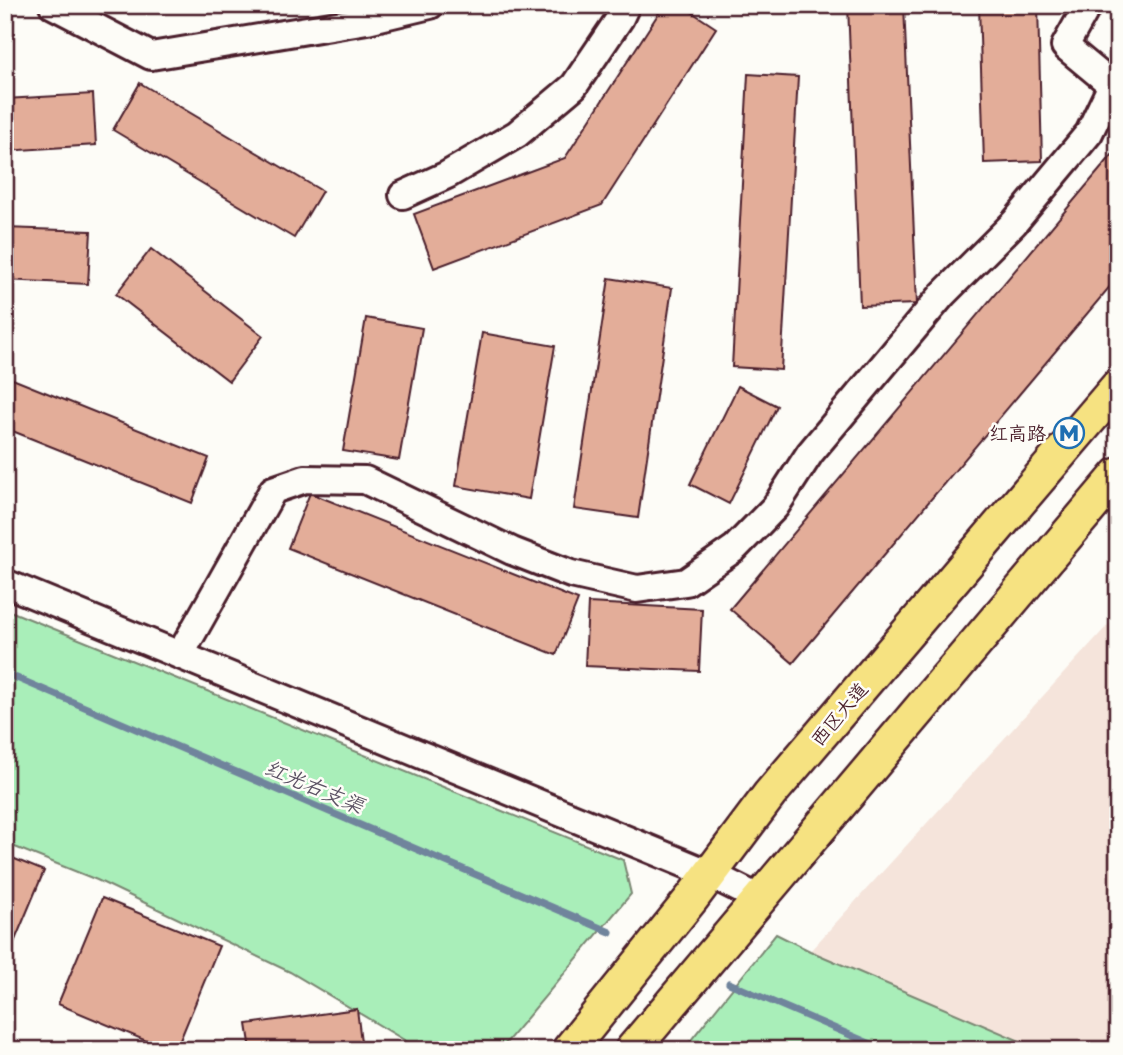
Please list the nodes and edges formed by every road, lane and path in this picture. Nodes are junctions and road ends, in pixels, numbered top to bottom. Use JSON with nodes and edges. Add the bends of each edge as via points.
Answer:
{"nodes":[{"id":1,"x":53,"y":5,"type":"edge"},
{"id":2,"x":430,"y":5,"type":"edge"},
{"id":3,"x":626,"y":5,"type":"edge"},
{"id":4,"x":1088,"y":5,"type":"edge"},
{"id":5,"x":403,"y":195,"type":"dead end"},
{"id":6,"x":1118,"y":386,"type":"edge"},
{"id":7,"x":1118,"y":475,"type":"edge"},
{"id":8,"x":5,"y":583,"type":"edge"},
{"id":9,"x":180,"y":655,"type":"junction"},
{"id":10,"x":710,"y":874,"type":"junction"},
{"id":11,"x":760,"y":899,"type":"junction"},
{"id":12,"x":569,"y":1050,"type":"edge"},
{"id":13,"x":632,"y":1050,"type":"edge"}],
"edges":[{"from":1,"to":2,"type":"street","via":[[151,56]]},
{"from":3,"to":5,"type":"street","via":[[574,86],[517,134]]},
{"from":4,"to":9,"type":"street","via":[[1065,46],[1112,85],[1089,133],[1014,223],[943,294],[810,453],[775,507],[735,548],[686,582],[637,589],[571,574],[365,480],[305,479],[273,490]]},
{"from":6,"to":10,"type":"main road","name":"西区大道","via":[[770,794]]},
{"from":7,"to":11,"type":"main road"},
{"from":8,"to":9,"type":"street"},
{"from":9,"to":10,"type":"street"},
{"from":10,"to":11,"type":"street"},
{"from":10,"to":12,"type":"main road","name":"西区大道"},
{"from":11,"to":13,"type":"main road"}]}
